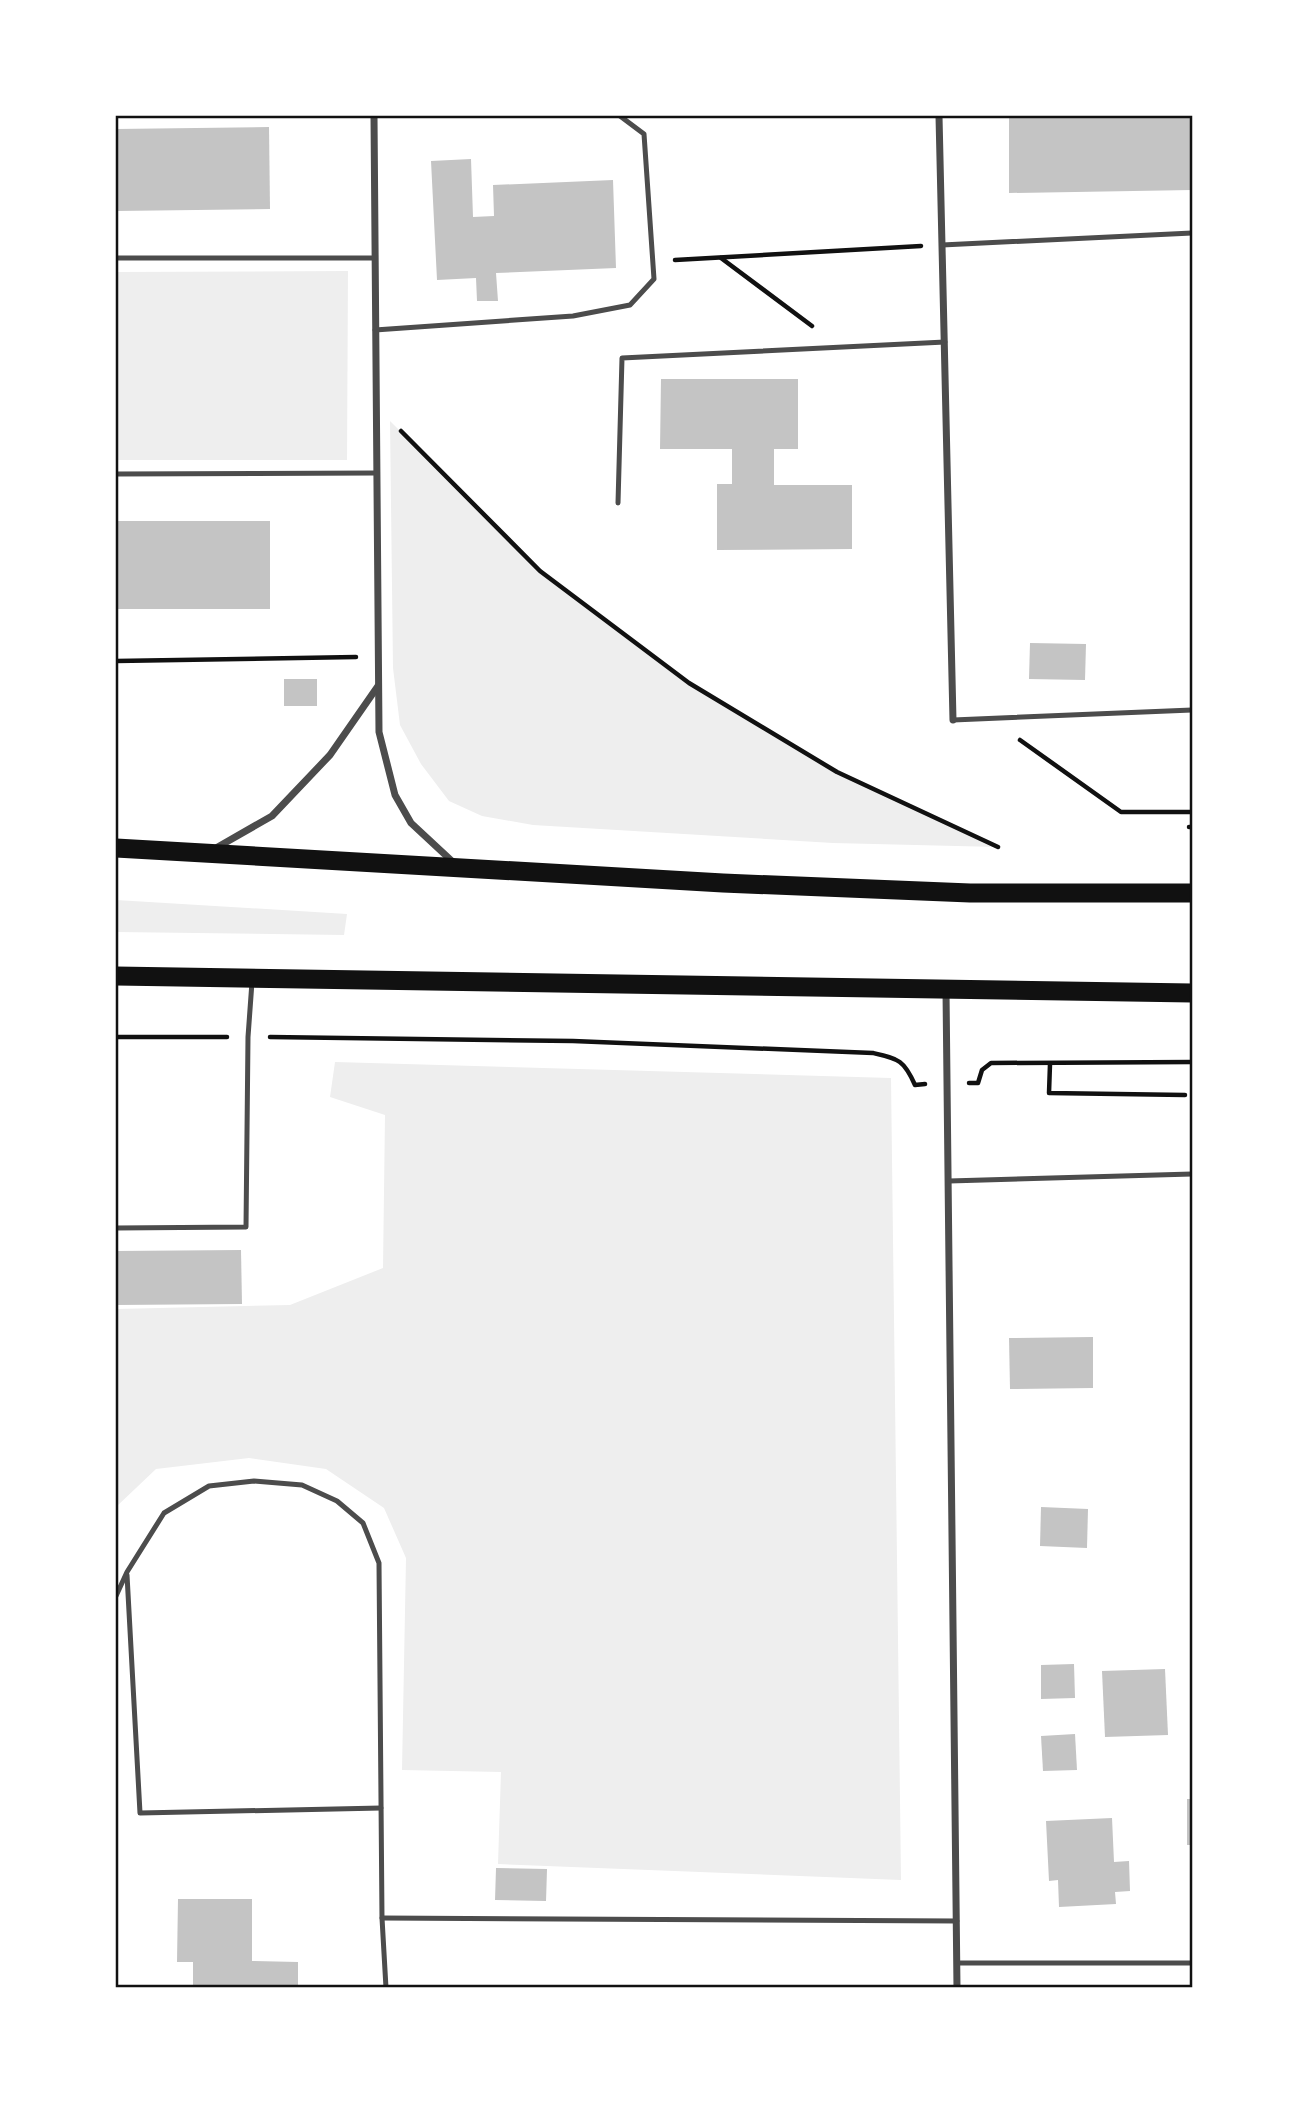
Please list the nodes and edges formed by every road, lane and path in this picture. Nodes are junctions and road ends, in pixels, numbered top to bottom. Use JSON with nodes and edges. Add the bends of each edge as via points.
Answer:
{"nodes":[{"id":1,"x":374,"y":116,"type":"edge"},
{"id":2,"x":620,"y":116,"type":"edge"},
{"id":3,"x":939,"y":116,"type":"edge"},
{"id":4,"x":1192,"y":233,"type":"edge"},
{"id":5,"x":942,"y":245,"type":"junction"},
{"id":6,"x":116,"y":258,"type":"edge"},
{"id":7,"x":375,"y":258,"type":"junction"},
{"id":8,"x":720,"y":258,"type":"junction"},
{"id":9,"x":653,"y":262,"type":"junction"},
{"id":10,"x":375,"y":330,"type":"junction"},
{"id":11,"x":945,"y":342,"type":"junction"},
{"id":12,"x":840,"y":347,"type":"junction"},
{"id":13,"x":400,"y":430,"type":"dead end"},
{"id":14,"x":376,"y":472,"type":"junction"},
{"id":15,"x":116,"y":474,"type":"edge"},
{"id":16,"x":618,"y":503,"type":"dead end"},
{"id":17,"x":378,"y":657,"type":"junction"},
{"id":18,"x":116,"y":661,"type":"edge"},
{"id":19,"x":379,"y":685,"type":"junction"},
{"id":20,"x":1192,"y":710,"type":"edge"},
{"id":21,"x":992,"y":719,"type":"junction"},
{"id":22,"x":953,"y":720,"type":"joint"},
{"id":23,"x":1192,"y":812,"type":"edge"},
{"id":24,"x":998,"y":847,"type":"dead end"},
{"id":25,"x":116,"y":848,"type":"edge"},
{"id":26,"x":206,"y":854,"type":"junction"},
{"id":27,"x":457,"y":866,"type":"junction"},
{"id":28,"x":1192,"y":893,"type":"edge"},
{"id":29,"x":116,"y":976,"type":"edge"},
{"id":30,"x":253,"y":979,"type":"junction"},
{"id":31,"x":946,"y":990,"type":"junction"},
{"id":32,"x":1192,"y":993,"type":"edge"},
{"id":33,"x":116,"y":1037,"type":"edge"},
{"id":34,"x":248,"y":1037,"type":"junction"},
{"id":35,"x":1192,"y":1062,"type":"edge"},
{"id":36,"x":1050,"y":1064,"type":"junction"},
{"id":37,"x":945,"y":1083,"type":"junction"},
{"id":38,"x":1185,"y":1095,"type":"dead end"},
{"id":39,"x":1192,"y":1174,"type":"edge"},
{"id":40,"x":949,"y":1181,"type":"junction"},
{"id":41,"x":116,"y":1228,"type":"edge"},
{"id":42,"x":127,"y":1572,"type":"junction"},
{"id":43,"x":116,"y":1596,"type":"edge"},
{"id":44,"x":381,"y":1808,"type":"junction"},
{"id":45,"x":382,"y":1917,"type":"junction"},
{"id":46,"x":957,"y":1921,"type":"junction"},
{"id":47,"x":958,"y":1963,"type":"junction"},
{"id":48,"x":1192,"y":1963,"type":"edge"},
{"id":49,"x":386,"y":1987,"type":"edge"},
{"id":50,"x":957,"y":1987,"type":"edge"}],
"edges":[{"from":1,"to":7,"type":"street"},
{"from":2,"to":9,"type":"lane","via":[[645,134]]},
{"from":3,"to":5,"type":"street"},
{"from":4,"to":5,"type":"lane"},
{"from":5,"to":8,"type":"path"},
{"from":5,"to":11,"type":"street"},
{"from":6,"to":7,"type":"lane"},
{"from":7,"to":10,"type":"street"},
{"from":8,"to":9,"type":"path"},
{"from":8,"to":12,"type":"path"},
{"from":9,"to":10,"type":"lane","via":[[654,279],[630,305],[573,316]]},
{"from":10,"to":14,"type":"street"},
{"from":11,"to":12,"type":"lane"},
{"from":11,"to":22,"type":"street"},
{"from":12,"to":16,"type":"lane","via":[[622,358]]},
{"from":13,"to":24,"type":"path","via":[[540,571],[689,683],[837,772]]},
{"from":14,"to":15,"type":"lane"},
{"from":14,"to":17,"type":"street"},
{"from":17,"to":18,"type":"path"},
{"from":17,"to":19,"type":"street"},
{"from":19,"to":26,"type":"street","via":[[330,755],[272,816]]},
{"from":19,"to":27,"type":"street","via":[[379,732],[395,795],[411,822]]},
{"from":20,"to":21,"type":"lane"},
{"from":21,"to":22,"type":"lane"},
{"from":21,"to":23,"type":"path","via":[[1121,812]]},
{"from":25,"to":26,"type":"highway"},
{"from":26,"to":27,"type":"highway"},
{"from":27,"to":28,"type":"highway","via":[[970,893]]},
{"from":29,"to":30,"type":"highway"},
{"from":30,"to":31,"type":"highway"},
{"from":30,"to":34,"type":"lane"},
{"from":31,"to":32,"type":"highway"},
{"from":31,"to":37,"type":"street"},
{"from":33,"to":34,"type":"path"},
{"from":34,"to":37,"type":"path","via":[[573,1041],[873,1053],[898,1059],[915,1085]]},
{"from":34,"to":41,"type":"lane","via":[[246,1227]]},
{"from":35,"to":36,"type":"path"},
{"from":36,"to":37,"type":"path","via":[[991,1063],[982,1070],[978,1083]]},
{"from":36,"to":38,"type":"path","via":[[1049,1093]]},
{"from":37,"to":40,"type":"street"},
{"from":39,"to":40,"type":"lane"},
{"from":40,"to":46,"type":"street"},
{"from":42,"to":43,"type":"lane"},
{"from":42,"to":44,"type":"lane","via":[[140,1813]]},
{"from":42,"to":44,"type":"lane","via":[[164,1513],[209,1486],[254,1480],[302,1486],[337,1501],[363,1523],[379,1563]]},
{"from":44,"to":45,"type":"lane"},
{"from":45,"to":46,"type":"lane"},
{"from":45,"to":49,"type":"lane"},
{"from":46,"to":47,"type":"street"},
{"from":47,"to":48,"type":"lane"},
{"from":47,"to":50,"type":"street"}]}
